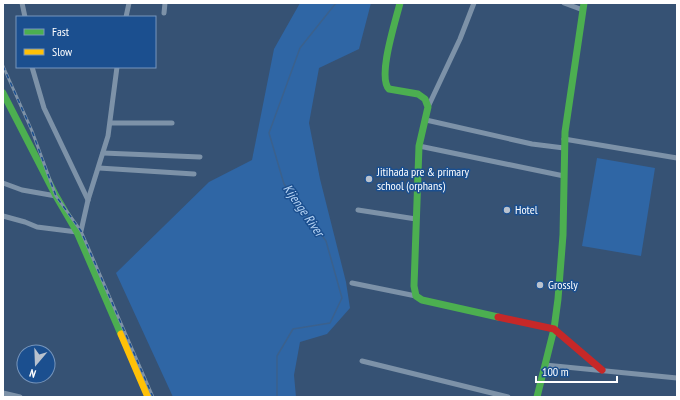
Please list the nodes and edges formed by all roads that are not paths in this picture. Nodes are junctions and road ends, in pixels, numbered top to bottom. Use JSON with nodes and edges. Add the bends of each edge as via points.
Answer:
{"nodes":[{"id":1,"x":22,"y":3,"type":"edge"},
{"id":2,"x":129,"y":3,"type":"edge"},
{"id":3,"x":165,"y":3,"type":"edge"},
{"id":4,"x":400,"y":3,"type":"edge"},
{"id":5,"x":474,"y":3,"type":"edge"},
{"id":6,"x":564,"y":3,"type":"edge"},
{"id":7,"x":583,"y":7,"type":"edge"},
{"id":8,"x":164,"y":13,"type":"dead end"},
{"id":9,"x":25,"y":16,"type":"edge"},
{"id":10,"x":126,"y":16,"type":"edge"},
{"id":11,"x":32,"y":68,"type":"edge"},
{"id":12,"x":117,"y":68,"type":"edge"},
{"id":13,"x":3,"y":93,"type":"edge"},
{"id":14,"x":428,"y":107,"type":"junction"},
{"id":15,"x":426,"y":120,"type":"junction"},
{"id":16,"x":111,"y":123,"type":"junction"},
{"id":17,"x":172,"y":123,"type":"dead end"},
{"id":18,"x":564,"y":139,"type":"junction"},
{"id":19,"x":419,"y":146,"type":"junction"},
{"id":20,"x":564,"y":148,"type":"junction"},
{"id":21,"x":103,"y":153,"type":"junction"},
{"id":22,"x":200,"y":157,"type":"dead end"},
{"id":23,"x":677,"y":158,"type":"edge"},
{"id":24,"x":99,"y":168,"type":"junction"},
{"id":25,"x":194,"y":174,"type":"dead end"},
{"id":26,"x":564,"y":176,"type":"junction"},
{"id":27,"x":3,"y":183,"type":"edge"},
{"id":28,"x":56,"y":196,"type":"junction"},
{"id":29,"x":88,"y":200,"type":"junction"},
{"id":30,"x":358,"y":210,"type":"dead end"},
{"id":31,"x":3,"y":216,"type":"edge"},
{"id":32,"x":416,"y":219,"type":"junction"},
{"id":33,"x":79,"y":231,"type":"junction"},
{"id":34,"x":352,"y":283,"type":"dead end"},
{"id":35,"x":416,"y":296,"type":"junction"},
{"id":36,"x":554,"y":329,"type":"junction"},
{"id":37,"x":362,"y":361,"type":"dead end"},
{"id":38,"x":546,"y":365,"type":"junction"},
{"id":39,"x":602,"y":370,"type":"junction"},
{"id":40,"x":677,"y":378,"type":"edge"},
{"id":41,"x":3,"y":393,"type":"edge"},
{"id":42,"x":20,"y":397,"type":"edge"},
{"id":43,"x":148,"y":397,"type":"edge"},
{"id":44,"x":508,"y":397,"type":"edge"},
{"id":45,"x":537,"y":397,"type":"edge"}],
"edges":[{"from":1,"to":9,"type":"street"},
{"from":2,"to":10,"type":"street"},
{"from":3,"to":8,"type":"street"},
{"from":4,"to":14,"type":"street","via":[[384,72],[386,86],[389,89],[418,94],[425,99]]},
{"from":5,"to":14,"type":"street"},
{"from":6,"to":7,"type":"street"},
{"from":7,"to":18,"type":"street"},
{"from":11,"to":29,"type":"street","via":[[44,108]]},
{"from":12,"to":16,"type":"street"},
{"from":13,"to":28,"type":"street"},
{"from":14,"to":15,"type":"street"},
{"from":15,"to":19,"type":"street"},
{"from":15,"to":20,"type":"street","via":[[532,144]]},
{"from":16,"to":17,"type":"street"},
{"from":16,"to":21,"type":"street"},
{"from":18,"to":20,"type":"street"},
{"from":18,"to":23,"type":"street"},
{"from":19,"to":26,"type":"street"},
{"from":19,"to":32,"type":"street"},
{"from":20,"to":26,"type":"street"},
{"from":21,"to":22,"type":"street"},
{"from":21,"to":24,"type":"street"},
{"from":24,"to":25,"type":"street"},
{"from":24,"to":29,"type":"street"},
{"from":26,"to":36,"type":"street","via":[[563,235]]},
{"from":27,"to":28,"type":"street","via":[[22,190]]},
{"from":28,"to":33,"type":"street"},
{"from":29,"to":33,"type":"street"},
{"from":30,"to":32,"type":"street"},
{"from":31,"to":33,"type":"street","via":[[37,227]]},
{"from":32,"to":35,"type":"street"},
{"from":33,"to":43,"type":"street"},
{"from":34,"to":35,"type":"street"},
{"from":35,"to":36,"type":"street","via":[[422,300]]},
{"from":36,"to":38,"type":"street"},
{"from":36,"to":39,"type":"street"},
{"from":37,"to":44,"type":"street"},
{"from":38,"to":39,"type":"street"},
{"from":38,"to":45,"type":"street"},
{"from":39,"to":40,"type":"street"},
{"from":41,"to":42,"type":"street"}]}
